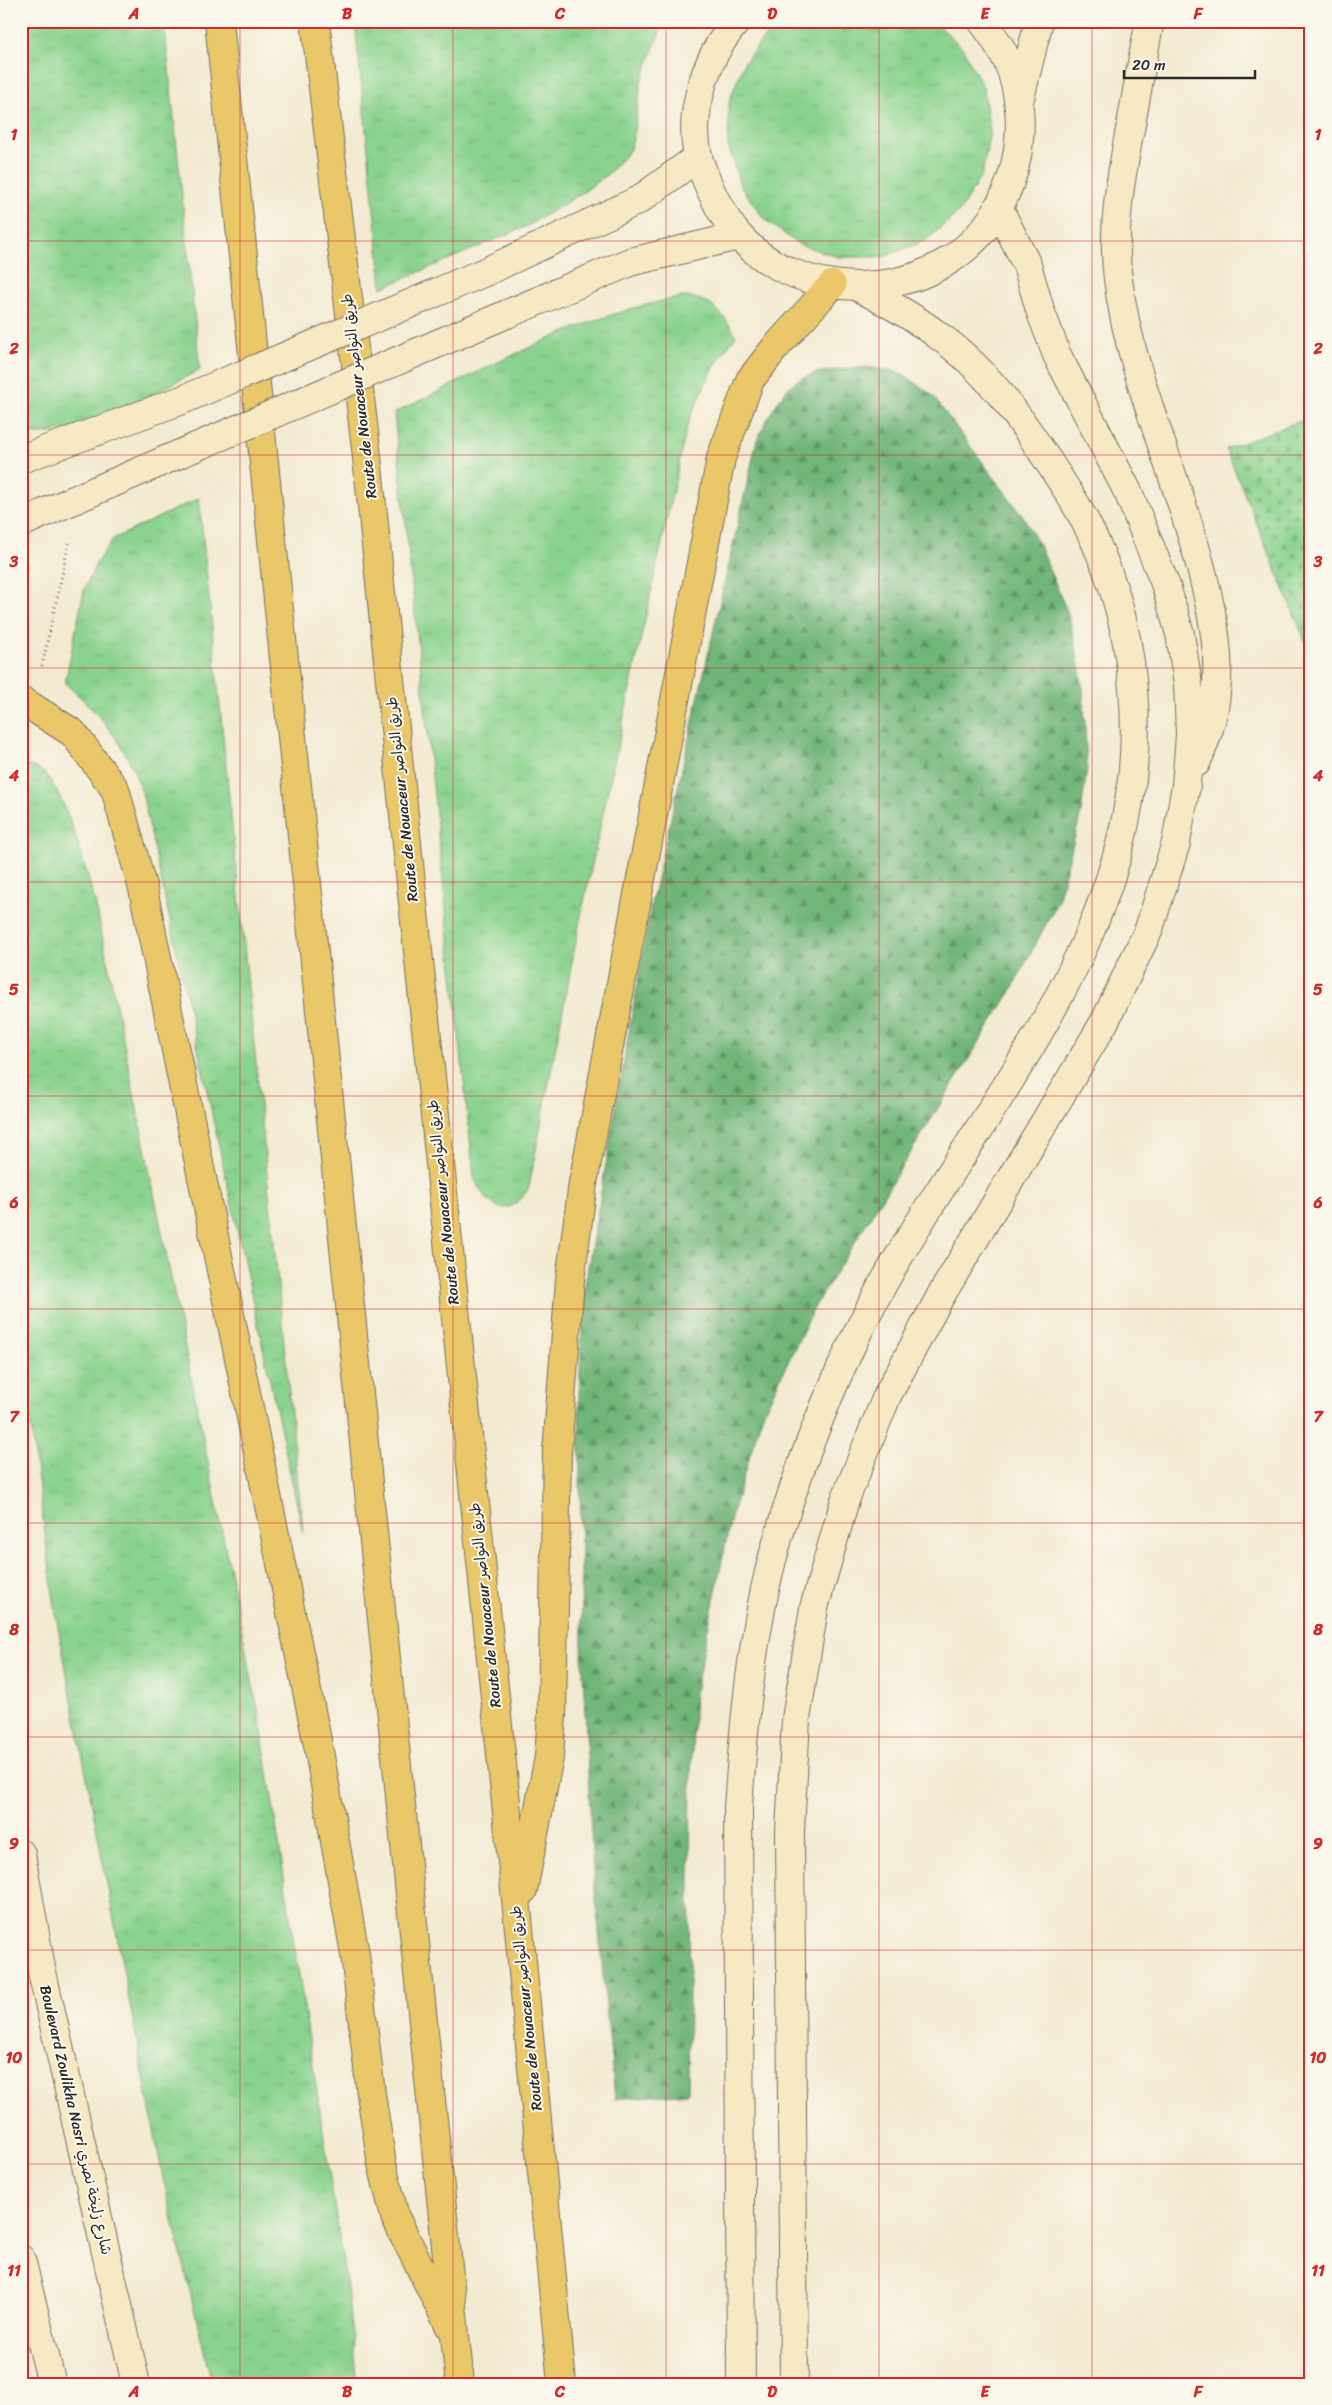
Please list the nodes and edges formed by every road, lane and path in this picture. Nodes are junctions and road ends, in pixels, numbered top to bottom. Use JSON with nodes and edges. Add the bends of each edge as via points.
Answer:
{"nodes":[{"id":1,"x":219,"y":21,"type":"edge"},
{"id":2,"x":315,"y":21,"type":"edge"},
{"id":3,"x":737,"y":21,"type":"edge"},
{"id":4,"x":982,"y":21,"type":"edge"},
{"id":5,"x":1040,"y":21,"type":"edge"},
{"id":6,"x":1150,"y":21,"type":"edge"},
{"id":7,"x":1019,"y":102,"type":"junction"},
{"id":8,"x":698,"y":157,"type":"junction"},
{"id":9,"x":998,"y":207,"type":"junction"},
{"id":10,"x":739,"y":236,"type":"junction"},
{"id":11,"x":845,"y":286,"type":"junction"},
{"id":12,"x":21,"y":459,"type":"edge"},
{"id":13,"x":53,"y":509,"type":"junction"},
{"id":14,"x":21,"y":523,"type":"edge"},
{"id":15,"x":42,"y":666,"type":"dead end"},
{"id":16,"x":21,"y":700,"type":"edge"},
{"id":17,"x":1186,"y":785,"type":"junction"},
{"id":18,"x":21,"y":1854,"type":"edge"},
{"id":19,"x":518,"y":1919,"type":"junction"},
{"id":20,"x":21,"y":2259,"type":"edge"},
{"id":21,"x":457,"y":2340,"type":"junction"},
{"id":22,"x":52,"y":2384,"type":"edge"},
{"id":23,"x":136,"y":2384,"type":"edge"},
{"id":24,"x":460,"y":2384,"type":"edge"},
{"id":25,"x":562,"y":2384,"type":"edge"},
{"id":26,"x":741,"y":2384,"type":"edge"},
{"id":27,"x":794,"y":2384,"type":"edge"}],
"edges":[{"from":1,"to":21,"type":"highway"},
{"from":2,"to":19,"type":"highway","name":"Route de Nouaceur طريق النواصر","via":[[369,477]]},
{"from":3,"to":8,"type":"main road","via":[[718,47],[700,94],[696,119]]},
{"from":4,"to":7,"type":"main road","via":[[1012,72]]},
{"from":5,"to":7,"type":"main road"},
{"from":6,"to":17,"type":"main road","via":[[1119,191],[1118,277],[1124,319],[1193,537],[1214,629],[1218,660],[1216,693],[1210,725]]},
{"from":7,"to":9,"type":"main road","via":[[1021,133],[1017,164]]},
{"from":8,"to":10,"type":"main road","via":[[711,193]]},
{"from":8,"to":12,"type":"main road","bridge":true,"via":[[639,200],[485,272],[182,400]]},
{"from":9,"to":11,"type":"main road","via":[[969,245],[944,264],[916,278],[885,285]]},
{"from":9,"to":17,"type":"main road","via":[[1027,264],[1057,355],[1129,494],[1166,586],[1180,634],[1188,684],[1190,735]]},
{"from":10,"to":11,"type":"main road","via":[[777,265],[804,277]]},
{"from":10,"to":13,"type":"main road","bridge":true,"via":[[630,262]]},
{"from":11,"to":19,"type":"highway","via":[[775,348],[750,380],[721,458],[583,1182],[570,1280],[557,1452],[549,1757]]},
{"from":11,"to":26,"type":"main road","via":[[912,316],[975,366],[1028,430],[1083,514],[1104,560],[1120,607],[1130,657],[1134,756],[1130,805],[1097,918],[1069,979],[1025,1056],[910,1239],[854,1340],[822,1412],[772,1561],[745,1713],[738,1807]]},
{"from":13,"to":14,"type":"main road"},
{"from":13,"to":15,"type":"path","via":[[70,544]]},
{"from":16,"to":21,"type":"highway","via":[[74,734],[115,789],[143,889],[318,1745],[355,1954],[382,2164],[395,2217]]},
{"from":17,"to":27,"type":"main road","via":[[1176,843],[1149,930],[1104,1021],[940,1297],[886,1396],[845,1500],[814,1608],[796,1719],[790,1831]]},
{"from":18,"to":23,"type":"main road","name":"Boulevard Zoulikha Nasri شارع زليخة نصري","via":[[41,1968]]},
{"from":19,"to":25,"type":"highway","name":"Route de Nouaceur طريق النواصر"},
{"from":20,"to":22,"type":"main road"},
{"from":21,"to":24,"type":"highway"}]}
